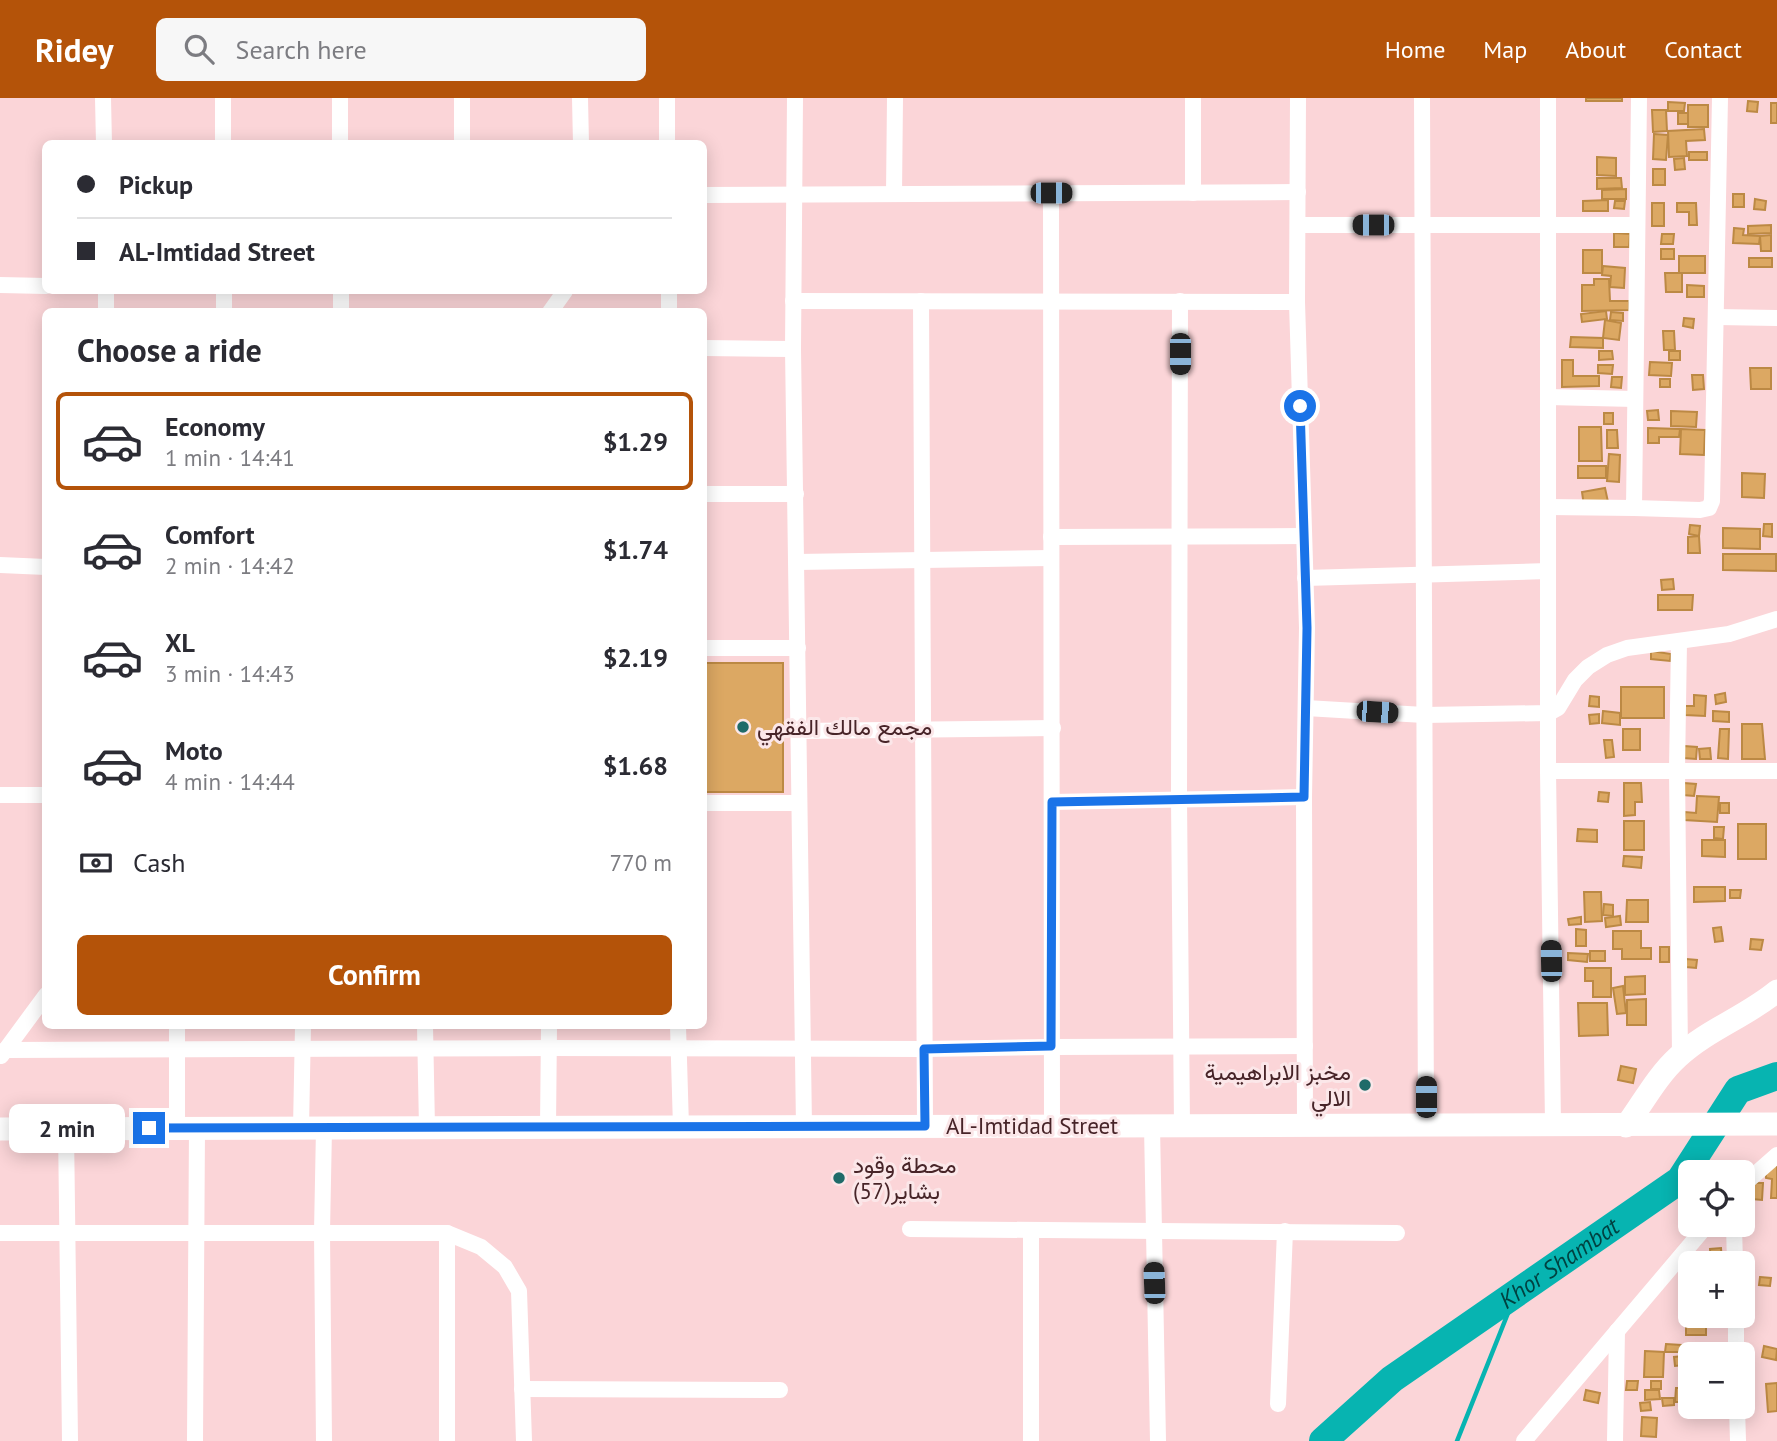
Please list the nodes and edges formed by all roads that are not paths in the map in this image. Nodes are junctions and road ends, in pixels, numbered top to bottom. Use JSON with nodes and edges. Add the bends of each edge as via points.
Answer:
{"nodes":[{"id":1,"x":103,"y":98,"type":"edge"},
{"id":2,"x":223,"y":98,"type":"edge"},
{"id":3,"x":340,"y":98,"type":"edge"},
{"id":4,"x":462,"y":98,"type":"edge"},
{"id":5,"x":580,"y":98,"type":"edge"},
{"id":6,"x":667,"y":98,"type":"edge"},
{"id":7,"x":795,"y":98,"type":"edge"},
{"id":8,"x":895,"y":98,"type":"edge"},
{"id":9,"x":1193,"y":98,"type":"edge"},
{"id":10,"x":1298,"y":98,"type":"edge"},
{"id":11,"x":1422,"y":98,"type":"edge"},
{"id":12,"x":1548,"y":98,"type":"edge"},
{"id":13,"x":1639,"y":98,"type":"edge"},
{"id":14,"x":1720,"y":98,"type":"edge"},
{"id":15,"x":104,"y":140,"type":"edge"},
{"id":16,"x":223,"y":140,"type":"edge"},
{"id":17,"x":341,"y":140,"type":"edge"},
{"id":18,"x":462,"y":140,"type":"edge"},
{"id":19,"x":581,"y":140,"type":"edge"},
{"id":20,"x":667,"y":140,"type":"edge"},
{"id":21,"x":1298,"y":192,"type":"junction"},
{"id":22,"x":1051,"y":193,"type":"junction"},
{"id":23,"x":1193,"y":193,"type":"junction"},
{"id":24,"x":894,"y":194,"type":"junction"},
{"id":25,"x":707,"y":195,"type":"edge"},
{"id":26,"x":794,"y":195,"type":"junction"},
{"id":27,"x":1298,"y":225,"type":"junction"},
{"id":28,"x":1422,"y":225,"type":"junction"},
{"id":29,"x":1547,"y":225,"type":"junction"},
{"id":30,"x":1636,"y":225,"type":"junction"},
{"id":31,"x":0,"y":285,"type":"edge"},
{"id":32,"x":42,"y":286,"type":"edge"},
{"id":33,"x":565,"y":294,"type":"edge"},
{"id":34,"x":793,"y":301,"type":"junction"},
{"id":35,"x":921,"y":301,"type":"junction"},
{"id":36,"x":1051,"y":301,"type":"junction"},
{"id":37,"x":1180,"y":301,"type":"junction"},
{"id":38,"x":1297,"y":302,"type":"junction"},
{"id":39,"x":553,"y":308,"type":"edge"},
{"id":40,"x":1717,"y":317,"type":"junction"},
{"id":41,"x":1777,"y":318,"type":"edge"},
{"id":42,"x":707,"y":348,"type":"edge"},
{"id":43,"x":793,"y":349,"type":"junction"},
{"id":44,"x":1548,"y":397,"type":"junction"},
{"id":45,"x":1635,"y":398,"type":"junction"},
{"id":46,"x":707,"y":494,"type":"edge"},
{"id":47,"x":796,"y":494,"type":"junction"},
{"id":48,"x":1548,"y":507,"type":"junction"},
{"id":49,"x":1634,"y":508,"type":"junction"},
{"id":50,"x":1304,"y":536,"type":"junction"},
{"id":51,"x":1051,"y":537,"type":"junction"},
{"id":52,"x":1179,"y":537,"type":"junction"},
{"id":53,"x":1051,"y":558,"type":"junction"},
{"id":54,"x":923,"y":559,"type":"junction"},
{"id":55,"x":797,"y":562,"type":"junction"},
{"id":56,"x":0,"y":565,"type":"edge"},
{"id":57,"x":42,"y":567,"type":"edge"},
{"id":58,"x":1548,"y":571,"type":"junction"},
{"id":59,"x":1424,"y":574,"type":"junction"},
{"id":60,"x":1305,"y":578,"type":"junction"},
{"id":61,"x":1777,"y":619,"type":"edge"},
{"id":62,"x":1679,"y":642,"type":"junction"},
{"id":63,"x":707,"y":648,"type":"edge"},
{"id":64,"x":798,"y":648,"type":"junction"},
{"id":65,"x":1306,"y":708,"type":"junction"},
{"id":66,"x":1549,"y":713,"type":"junction"},
{"id":67,"x":1424,"y":715,"type":"junction"},
{"id":68,"x":923,"y":729,"type":"junction"},
{"id":69,"x":1053,"y":729,"type":"junction"},
{"id":70,"x":799,"y":731,"type":"junction"},
{"id":71,"x":1676,"y":770,"type":"junction"},
{"id":72,"x":1548,"y":771,"type":"junction"},
{"id":73,"x":1777,"y":771,"type":"edge"},
{"id":74,"x":0,"y":795,"type":"edge"},
{"id":75,"x":42,"y":795,"type":"edge"},
{"id":76,"x":1304,"y":797,"type":"junction"},
{"id":77,"x":1179,"y":799,"type":"junction"},
{"id":78,"x":1052,"y":802,"type":"junction"},
{"id":79,"x":707,"y":803,"type":"edge"},
{"id":80,"x":797,"y":803,"type":"junction"},
{"id":81,"x":1777,"y":991,"type":"edge"},
{"id":82,"x":42,"y":1000,"type":"edge"},
{"id":83,"x":177,"y":1029,"type":"edge"},
{"id":84,"x":303,"y":1029,"type":"edge"},
{"id":85,"x":425,"y":1029,"type":"edge"},
{"id":86,"x":549,"y":1029,"type":"edge"},
{"id":87,"x":678,"y":1029,"type":"edge"},
{"id":88,"x":1051,"y":1046,"type":"junction"},
{"id":89,"x":1181,"y":1046,"type":"junction"},
{"id":90,"x":1304,"y":1046,"type":"junction"},
{"id":91,"x":549,"y":1048,"type":"junction"},
{"id":92,"x":679,"y":1049,"type":"junction"},
{"id":93,"x":803,"y":1049,"type":"junction"},
{"id":94,"x":924,"y":1049,"type":"junction"},
{"id":95,"x":303,"y":1050,"type":"junction"},
{"id":96,"x":425,"y":1050,"type":"junction"},
{"id":97,"x":177,"y":1051,"type":"junction"},
{"id":98,"x":3,"y":1054,"type":"edge"},
{"id":99,"x":1680,"y":1055,"type":"junction"},
{"id":100,"x":1553,"y":1124,"type":"junction"},
{"id":101,"x":1777,"y":1124,"type":"edge"},
{"id":102,"x":1052,"y":1125,"type":"junction"},
{"id":103,"x":1305,"y":1125,"type":"junction"},
{"id":104,"x":1426,"y":1125,"type":"junction"},
{"id":105,"x":1636,"y":1125,"type":"junction"},
{"id":106,"x":925,"y":1126,"type":"junction"},
{"id":107,"x":1152,"y":1126,"type":"junction"},
{"id":108,"x":1182,"y":1126,"type":"junction"},
{"id":109,"x":548,"y":1127,"type":"junction"},
{"id":110,"x":681,"y":1127,"type":"junction"},
{"id":111,"x":804,"y":1127,"type":"junction"},
{"id":112,"x":187,"y":1128,"type":"junction"},
{"id":113,"x":313,"y":1128,"type":"junction"},
{"id":114,"x":427,"y":1128,"type":"junction"},
{"id":115,"x":0,"y":1129,"type":"edge"},
{"id":116,"x":66,"y":1129,"type":"junction"},
{"id":117,"x":1777,"y":1155,"type":"edge"},
{"id":118,"x":1755,"y":1174,"type":"edge"},
{"id":119,"x":910,"y":1229,"type":"dead end"},
{"id":120,"x":1031,"y":1230,"type":"junction"},
{"id":121,"x":1152,"y":1230,"type":"junction"},
{"id":122,"x":1285,"y":1231,"type":"junction"},
{"id":123,"x":196,"y":1232,"type":"junction"},
{"id":124,"x":322,"y":1232,"type":"junction"},
{"id":125,"x":0,"y":1233,"type":"edge"},
{"id":126,"x":67,"y":1233,"type":"junction"},
{"id":127,"x":447,"y":1233,"type":"junction"},
{"id":128,"x":1397,"y":1233,"type":"dead end"},
{"id":129,"x":1697,"y":1237,"type":"edge"},
{"id":130,"x":1617,"y":1331,"type":"junction"},
{"id":131,"x":522,"y":1389,"type":"junction"},
{"id":132,"x":780,"y":1390,"type":"dead end"},
{"id":133,"x":1278,"y":1404,"type":"dead end"},
{"id":134,"x":1737,"y":1419,"type":"edge"},
{"id":135,"x":70,"y":1441,"type":"edge"},
{"id":136,"x":195,"y":1441,"type":"edge"},
{"id":137,"x":324,"y":1441,"type":"edge"},
{"id":138,"x":447,"y":1441,"type":"edge"},
{"id":139,"x":523,"y":1441,"type":"edge"},
{"id":140,"x":1031,"y":1441,"type":"edge"},
{"id":141,"x":1158,"y":1441,"type":"edge"},
{"id":142,"x":1524,"y":1441,"type":"edge"},
{"id":143,"x":1615,"y":1441,"type":"edge"},
{"id":144,"x":1738,"y":1441,"type":"edge"}],
"edges":[{"from":1,"to":15,"type":"street"},
{"from":2,"to":16,"type":"street"},
{"from":3,"to":17,"type":"street"},
{"from":4,"to":18,"type":"street"},
{"from":5,"to":19,"type":"street"},
{"from":6,"to":20,"type":"street"},
{"from":7,"to":26,"type":"street"},
{"from":8,"to":24,"type":"street"},
{"from":9,"to":23,"type":"street"},
{"from":10,"to":21,"type":"street"},
{"from":11,"to":28,"type":"street"},
{"from":12,"to":29,"type":"street"},
{"from":13,"to":30,"type":"street"},
{"from":14,"to":40,"type":"street"},
{"from":21,"to":23,"type":"street"},
{"from":21,"to":27,"type":"street"},
{"from":22,"to":23,"type":"street"},
{"from":22,"to":24,"type":"street"},
{"from":22,"to":36,"type":"street"},
{"from":24,"to":26,"type":"street"},
{"from":25,"to":26,"type":"street"},
{"from":26,"to":34,"type":"street"},
{"from":27,"to":28,"type":"street"},
{"from":27,"to":38,"type":"street"},
{"from":28,"to":29,"type":"street"},
{"from":28,"to":59,"type":"street"},
{"from":29,"to":30,"type":"street"},
{"from":29,"to":44,"type":"street"},
{"from":30,"to":45,"type":"street"},
{"from":31,"to":32,"type":"street"},
{"from":33,"to":39,"type":"street"},
{"from":34,"to":35,"type":"street"},
{"from":34,"to":43,"type":"street"},
{"from":35,"to":36,"type":"street"},
{"from":35,"to":54,"type":"street"},
{"from":36,"to":37,"type":"street"},
{"from":36,"to":51,"type":"street"},
{"from":37,"to":38,"type":"street"},
{"from":37,"to":52,"type":"street"},
{"from":38,"to":50,"type":"street"},
{"from":40,"to":41,"type":"street"},
{"from":40,"to":49,"type":"street","via":[[1709,508]]},
{"from":42,"to":43,"type":"street"},
{"from":43,"to":47,"type":"street"},
{"from":44,"to":45,"type":"street"},
{"from":44,"to":48,"type":"street"},
{"from":45,"to":49,"type":"street"},
{"from":46,"to":47,"type":"street"},
{"from":47,"to":55,"type":"street"},
{"from":48,"to":49,"type":"street"},
{"from":48,"to":58,"type":"street"},
{"from":50,"to":52,"type":"street"},
{"from":50,"to":60,"type":"street"},
{"from":51,"to":52,"type":"street"},
{"from":51,"to":53,"type":"street"},
{"from":52,"to":77,"type":"street"},
{"from":53,"to":54,"type":"street"},
{"from":53,"to":69,"type":"street"},
{"from":54,"to":55,"type":"street"},
{"from":54,"to":68,"type":"street"},
{"from":55,"to":64,"type":"street"},
{"from":56,"to":57,"type":"street"},
{"from":58,"to":59,"type":"street"},
{"from":58,"to":66,"type":"street"},
{"from":59,"to":60,"type":"street"},
{"from":59,"to":67,"type":"street"},
{"from":60,"to":65,"type":"street"},
{"from":61,"to":62,"type":"street","via":[[1729,634]]},
{"from":62,"to":66,"type":"street","via":[[1607,655],[1588,667],[1558,708]]},
{"from":62,"to":71,"type":"street"},
{"from":63,"to":64,"type":"street"},
{"from":64,"to":70,"type":"street"},
{"from":65,"to":67,"type":"street"},
{"from":65,"to":76,"type":"street"},
{"from":66,"to":67,"type":"street"},
{"from":66,"to":72,"type":"street"},
{"from":67,"to":104,"type":"street"},
{"from":68,"to":69,"type":"street"},
{"from":68,"to":70,"type":"street"},
{"from":68,"to":94,"type":"street"},
{"from":69,"to":78,"type":"street"},
{"from":70,"to":80,"type":"street"},
{"from":71,"to":72,"type":"street"},
{"from":71,"to":73,"type":"street"},
{"from":71,"to":99,"type":"street"},
{"from":72,"to":100,"type":"street"},
{"from":74,"to":75,"type":"street"},
{"from":76,"to":77,"type":"street"},
{"from":76,"to":90,"type":"street"},
{"from":77,"to":78,"type":"street"},
{"from":77,"to":89,"type":"street"},
{"from":78,"to":88,"type":"street"},
{"from":79,"to":80,"type":"street"},
{"from":80,"to":93,"type":"street"},
{"from":81,"to":99,"type":"street"},
{"from":82,"to":98,"type":"street"},
{"from":83,"to":97,"type":"street"},
{"from":84,"to":95,"type":"street"},
{"from":85,"to":96,"type":"street"},
{"from":86,"to":91,"type":"street"},
{"from":87,"to":92,"type":"street"},
{"from":88,"to":89,"type":"street"},
{"from":88,"to":94,"type":"street"},
{"from":88,"to":102,"type":"street"},
{"from":89,"to":90,"type":"street"},
{"from":89,"to":108,"type":"street"},
{"from":90,"to":103,"type":"street"},
{"from":91,"to":92,"type":"street"},
{"from":91,"to":96,"type":"street"},
{"from":91,"to":109,"type":"street"},
{"from":92,"to":93,"type":"street"},
{"from":92,"to":110,"type":"street"},
{"from":93,"to":94,"type":"street"},
{"from":93,"to":111,"type":"street"},
{"from":94,"to":106,"type":"street"},
{"from":95,"to":96,"type":"street"},
{"from":95,"to":97,"type":"street"},
{"from":95,"to":113,"type":"street"},
{"from":96,"to":114,"type":"street"},
{"from":97,"to":98,"type":"street"},
{"from":97,"to":112,"type":"street"},
{"from":99,"to":105,"type":"street","via":[[1663,1071]]},
{"from":100,"to":104,"type":"street","name":"AL-Imtidad Street"},
{"from":100,"to":105,"type":"street","name":"AL-Imtidad Street"},
{"from":101,"to":105,"type":"street"},
{"from":102,"to":106,"type":"street","name":"AL-Imtidad Street"},
{"from":102,"to":107,"type":"street","name":"AL-Imtidad Street"},
{"from":103,"to":104,"type":"street","name":"AL-Imtidad Street"},
{"from":103,"to":108,"type":"street","name":"AL-Imtidad Street"},
{"from":106,"to":111,"type":"street","name":"AL-Imtidad Street"},
{"from":107,"to":108,"type":"street","name":"AL-Imtidad Street"},
{"from":107,"to":121,"type":"street"},
{"from":109,"to":110,"type":"street","name":"AL-Imtidad Street"},
{"from":109,"to":114,"type":"street","name":"AL-Imtidad Street"},
{"from":110,"to":111,"type":"street","name":"AL-Imtidad Street"},
{"from":112,"to":113,"type":"street","name":"AL-Imtidad Street"},
{"from":112,"to":116,"type":"street","name":"AL-Imtidad Street"},
{"from":112,"to":123,"type":"street"},
{"from":113,"to":114,"type":"street","name":"AL-Imtidad Street"},
{"from":113,"to":124,"type":"street"},
{"from":115,"to":116,"type":"street","name":"AL-Imtidad Street"},
{"from":116,"to":126,"type":"street"},
{"from":117,"to":118,"type":"street"},
{"from":119,"to":120,"type":"street"},
{"from":120,"to":121,"type":"street"},
{"from":120,"to":140,"type":"street"},
{"from":121,"to":122,"type":"street"},
{"from":121,"to":141,"type":"street"},
{"from":122,"to":128,"type":"street"},
{"from":122,"to":133,"type":"street"},
{"from":123,"to":124,"type":"street"},
{"from":123,"to":126,"type":"street"},
{"from":123,"to":136,"type":"street"},
{"from":124,"to":127,"type":"street"},
{"from":124,"to":137,"type":"street"},
{"from":125,"to":126,"type":"street"},
{"from":126,"to":135,"type":"street"},
{"from":127,"to":131,"type":"street","via":[[481,1247],[505,1267],[519,1291]]},
{"from":127,"to":138,"type":"street"},
{"from":129,"to":130,"type":"street"},
{"from":130,"to":142,"type":"street"},
{"from":130,"to":143,"type":"street"},
{"from":131,"to":132,"type":"street"},
{"from":131,"to":139,"type":"street"},
{"from":134,"to":144,"type":"street"}]}
